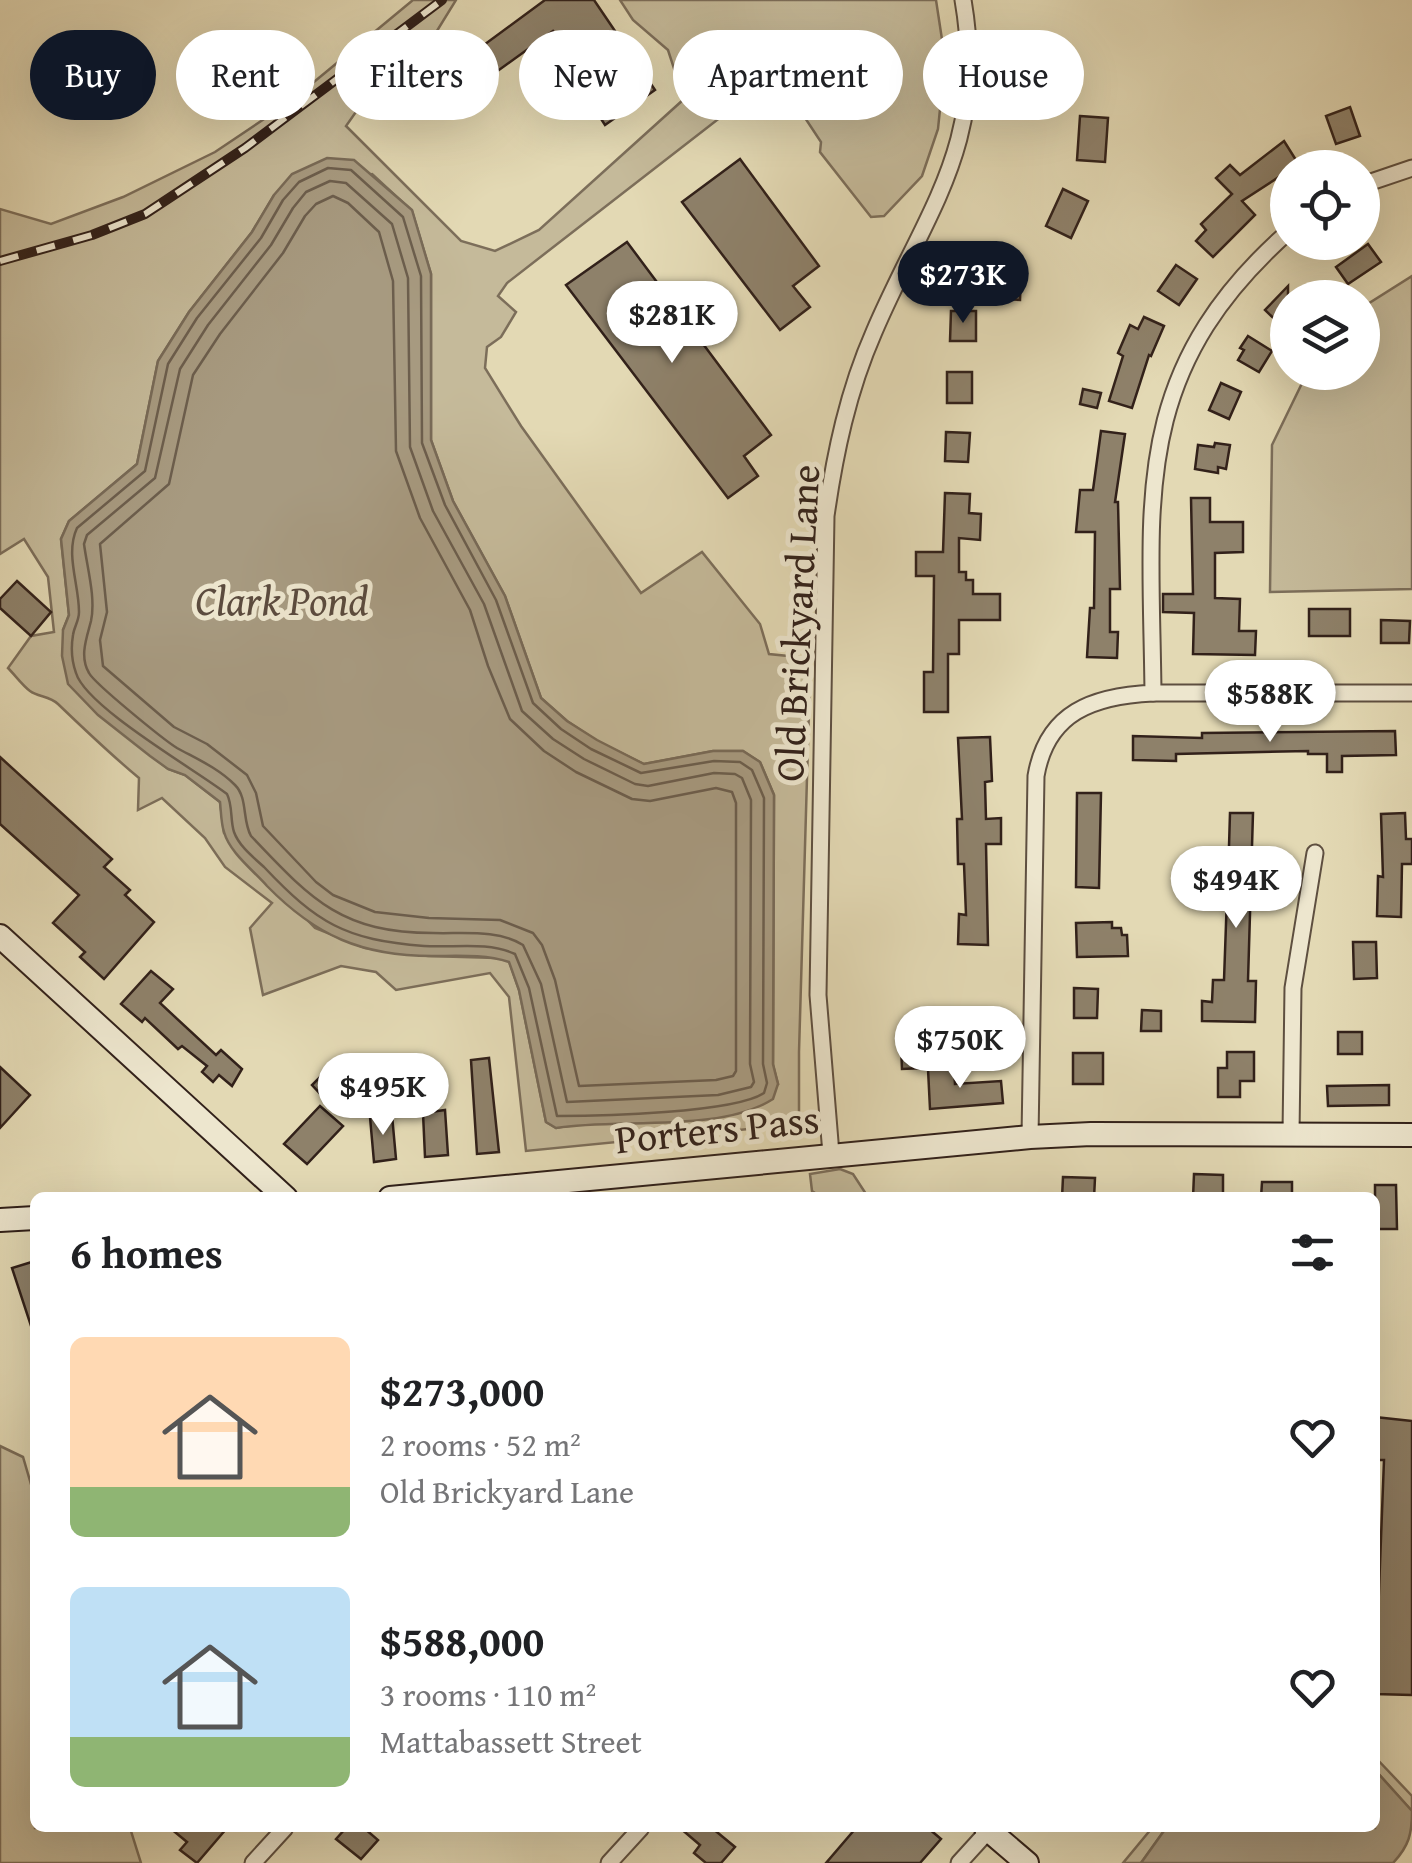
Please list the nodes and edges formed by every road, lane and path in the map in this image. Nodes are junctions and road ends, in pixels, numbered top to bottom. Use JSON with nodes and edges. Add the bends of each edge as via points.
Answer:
{"nodes":[{"id":1,"x":963,"y":0,"type":"edge"},
{"id":2,"x":1412,"y":168,"type":"edge"},
{"id":3,"x":1380,"y":179,"type":"edge"},
{"id":4,"x":1270,"y":247,"type":"edge"},
{"id":5,"x":1412,"y":693,"type":"edge"},
{"id":6,"x":1153,"y":694,"type":"junction"},
{"id":7,"x":1315,"y":852,"type":"dead end"},
{"id":8,"x":0,"y":936,"type":"edge"},
{"id":9,"x":1292,"y":1134,"type":"junction"},
{"id":10,"x":1412,"y":1135,"type":"edge"},
{"id":11,"x":1030,"y":1137,"type":"junction"},
{"id":12,"x":831,"y":1154,"type":"junction"},
{"id":13,"x":279,"y":1192,"type":"edge"},
{"id":14,"x":450,"y":1192,"type":"edge"},
{"id":15,"x":30,"y":1218,"type":"edge"},
{"id":16,"x":0,"y":1220,"type":"edge"},
{"id":17,"x":281,"y":1832,"type":"edge"},
{"id":18,"x":637,"y":1832,"type":"edge"},
{"id":19,"x":985,"y":1832,"type":"edge"},
{"id":20,"x":991,"y":1832,"type":"edge"},
{"id":21,"x":254,"y":1863,"type":"edge"},
{"id":22,"x":610,"y":1863,"type":"edge"},
{"id":23,"x":959,"y":1863,"type":"edge"},
{"id":24,"x":1027,"y":1863,"type":"edge"}],
"edges":[{"from":1,"to":12,"type":"street","name":"Old Brickyard Lane","via":[[970,72],[953,165],[856,375],[826,516],[818,995]]},
{"from":2,"to":3,"type":"street"},
{"from":4,"to":6,"type":"street","via":[[1211,317],[1162,423],[1152,494]]},
{"from":5,"to":6,"type":"street"},
{"from":6,"to":11,"type":"street","via":[[1082,708],[1063,720],[1040,756]]},
{"from":7,"to":9,"type":"street","via":[[1293,988]]},
{"from":8,"to":13,"type":"street"},
{"from":9,"to":10,"type":"street","name":"Porters Pass"},
{"from":9,"to":11,"type":"street","name":"Porters Pass"},
{"from":11,"to":12,"type":"street","name":"Porters Pass"},
{"from":12,"to":14,"type":"street","name":"Porters Pass"},
{"from":15,"to":16,"type":"street"},
{"from":17,"to":21,"type":"street"},
{"from":18,"to":22,"type":"street"},
{"from":19,"to":23,"type":"street"},
{"from":20,"to":24,"type":"street"}]}
